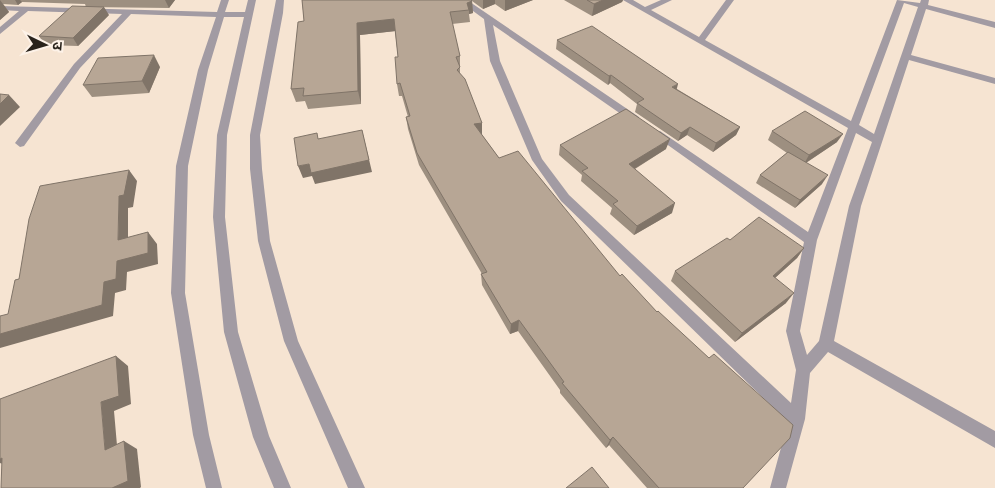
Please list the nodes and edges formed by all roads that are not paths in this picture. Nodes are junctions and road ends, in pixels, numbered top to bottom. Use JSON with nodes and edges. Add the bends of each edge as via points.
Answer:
{"nodes":[{"id":1,"x":225,"y":0,"type":"edge"},
{"id":2,"x":252,"y":0,"type":"edge"},
{"id":3,"x":280,"y":0,"type":"edge"},
{"id":4,"x":462,"y":0,"type":"edge"},
{"id":5,"x":627,"y":0,"type":"edge"},
{"id":6,"x":668,"y":0,"type":"edge"},
{"id":7,"x":730,"y":0,"type":"edge"},
{"id":8,"x":901,"y":0,"type":"edge"},
{"id":9,"x":924,"y":3,"type":"edge"},
{"id":10,"x":0,"y":8,"type":"edge"},
{"id":11,"x":26,"y":9,"type":"junction"},
{"id":12,"x":645,"y":10,"type":"junction"},
{"id":13,"x":128,"y":12,"type":"junction"},
{"id":14,"x":219,"y":14,"type":"junction"},
{"id":15,"x":250,"y":15,"type":"junction"},
{"id":16,"x":488,"y":19,"type":"junction"},
{"id":17,"x":995,"y":24,"type":"edge"},
{"id":18,"x":0,"y":31,"type":"edge"},
{"id":19,"x":700,"y":41,"type":"junction"},
{"id":20,"x":906,"y":56,"type":"junction"},
{"id":21,"x":995,"y":81,"type":"edge"},
{"id":22,"x":853,"y":127,"type":"junction"},
{"id":23,"x":877,"y":140,"type":"junction"},
{"id":24,"x":20,"y":143,"type":"dead end"},
{"id":25,"x":811,"y":240,"type":"junction"},
{"id":26,"x":826,"y":344,"type":"junction"},
{"id":27,"x":803,"y":370,"type":"junction"},
{"id":28,"x":797,"y":419,"type":"junction"},
{"id":29,"x":995,"y":440,"type":"edge"},
{"id":30,"x":214,"y":488,"type":"edge"},
{"id":31,"x":283,"y":488,"type":"edge"},
{"id":32,"x":357,"y":488,"type":"edge"},
{"id":33,"x":778,"y":488,"type":"edge"}],
"edges":[{"from":1,"to":14,"type":"street"},
{"from":2,"to":15,"type":"street"},
{"from":3,"to":32,"type":"street","via":[[255,135],[264,241],[291,341]]},
{"from":4,"to":16,"type":"street"},
{"from":5,"to":12,"type":"street"},
{"from":6,"to":12,"type":"street"},
{"from":7,"to":19,"type":"street"},
{"from":8,"to":9,"type":"street"},
{"from":8,"to":22,"type":"street"},
{"from":9,"to":17,"type":"street"},
{"from":9,"to":20,"type":"street"},
{"from":10,"to":11,"type":"street"},
{"from":11,"to":13,"type":"street"},
{"from":11,"to":18,"type":"street"},
{"from":12,"to":19,"type":"street"},
{"from":13,"to":14,"type":"street"},
{"from":13,"to":24,"type":"street","via":[[77,66]]},
{"from":14,"to":15,"type":"street"},
{"from":14,"to":30,"type":"street","via":[[182,166],[178,293],[201,436]]},
{"from":15,"to":31,"type":"street","via":[[222,135],[219,217],[232,332],[261,437]]},
{"from":16,"to":25,"type":"street"},
{"from":16,"to":28,"type":"street","via":[[495,61],[537,160],[548,177],[565,198]]},
{"from":19,"to":22,"type":"street"},
{"from":20,"to":21,"type":"street"},
{"from":20,"to":23,"type":"street"},
{"from":22,"to":23,"type":"street"},
{"from":22,"to":25,"type":"street"},
{"from":23,"to":26,"type":"street","via":[[848,234]]},
{"from":25,"to":27,"type":"street","via":[[793,331]]},
{"from":26,"to":27,"type":"street"},
{"from":26,"to":29,"type":"street"},
{"from":27,"to":28,"type":"street"},
{"from":28,"to":33,"type":"street"}]}
